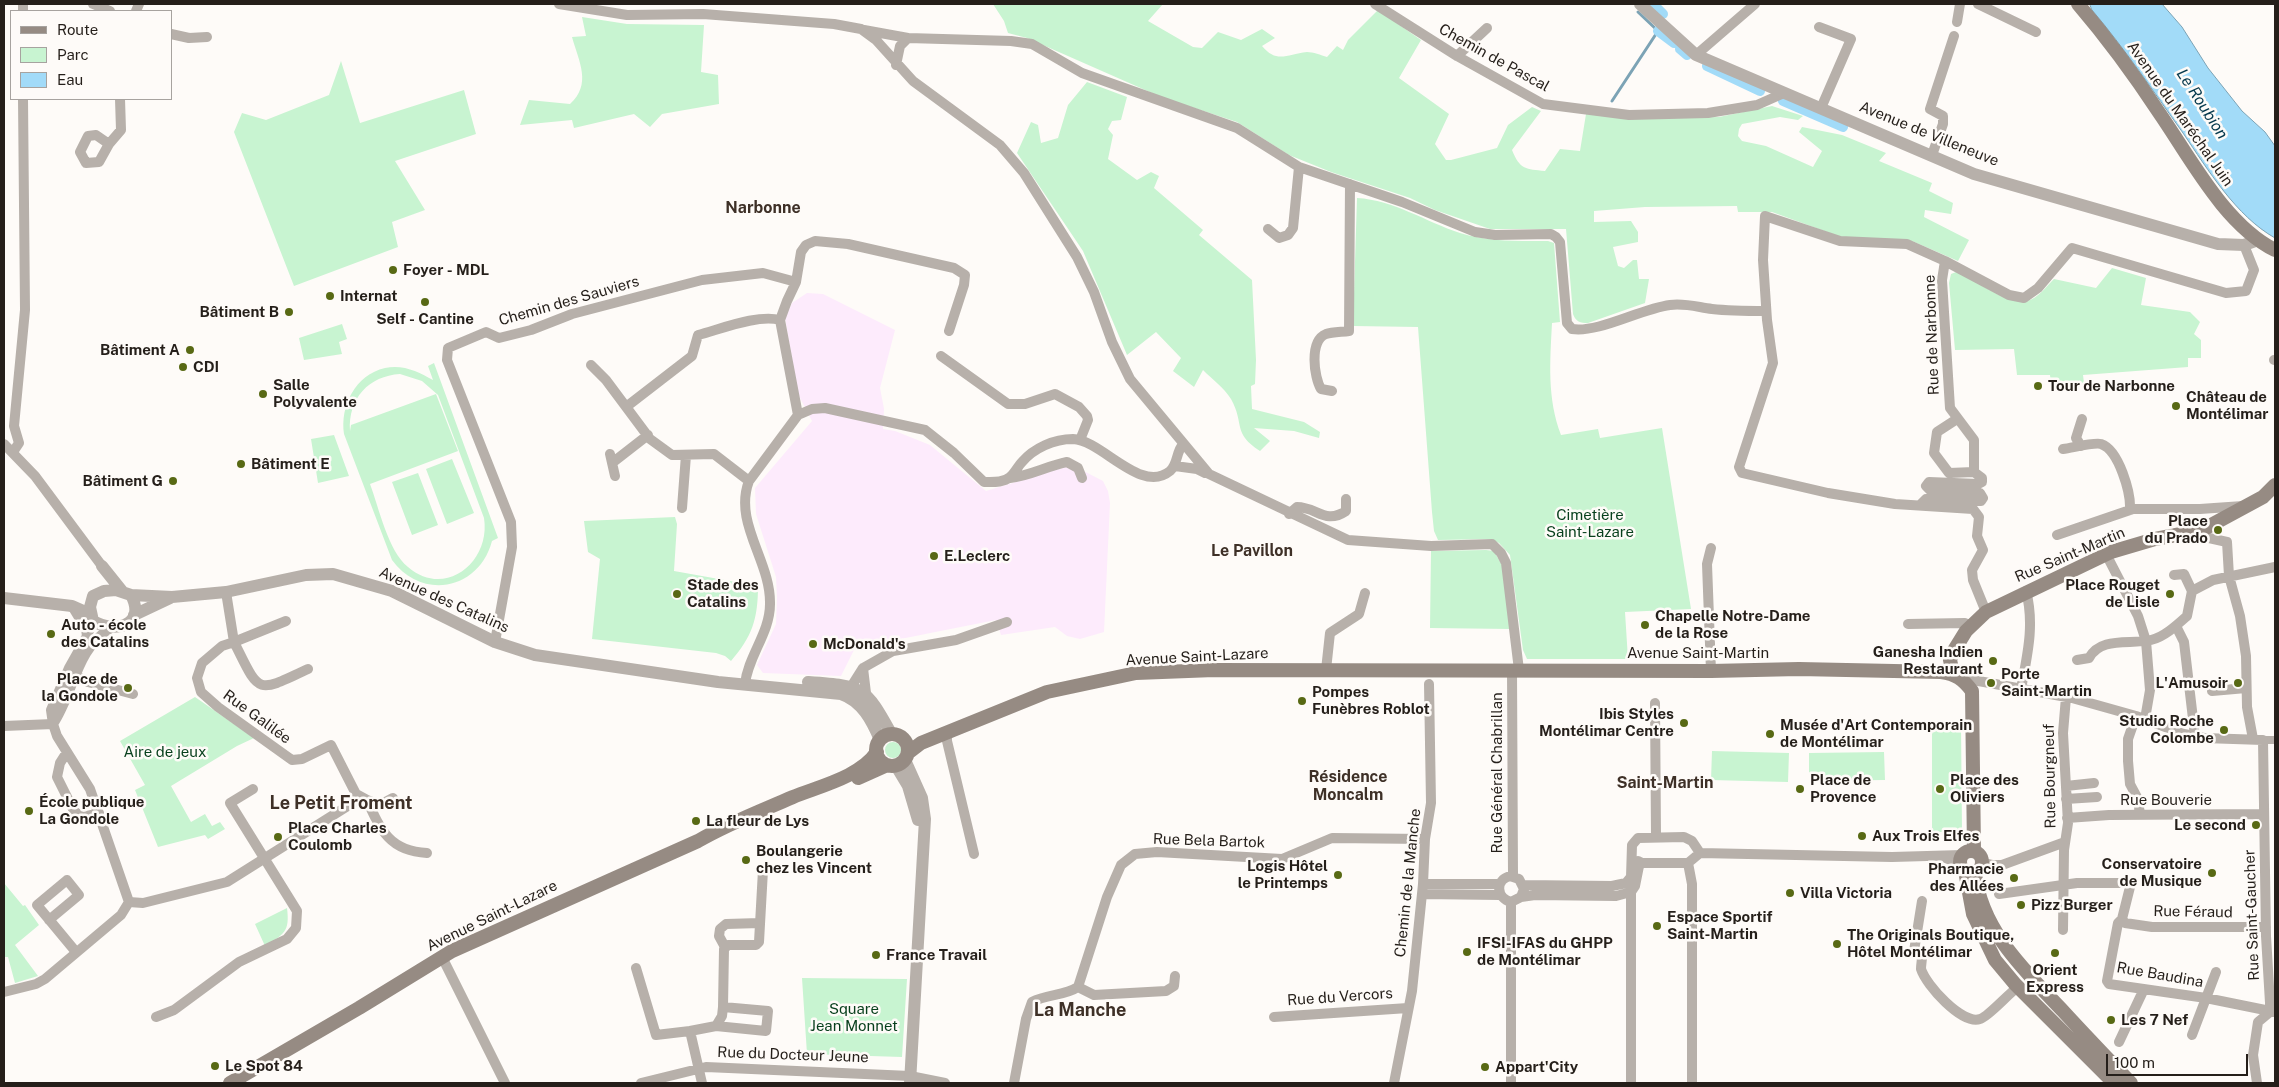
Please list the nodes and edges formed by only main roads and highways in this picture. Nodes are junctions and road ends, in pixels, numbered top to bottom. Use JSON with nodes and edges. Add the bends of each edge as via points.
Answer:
{"nodes":[{"id":1,"x":2078,"y":4,"type":"edge"},
{"id":2,"x":2275,"y":250,"type":"edge"},
{"id":3,"x":2275,"y":485,"type":"edge"},
{"id":4,"x":1954,"y":652,"type":"junction"},
{"id":5,"x":1929,"y":672,"type":"junction"},
{"id":6,"x":1953,"y":673,"type":"junction"},
{"id":7,"x":1429,"y":677,"type":"joint"},
{"id":8,"x":947,"y":734,"type":"junction"},
{"id":9,"x":888,"y":741,"type":"junction"},
{"id":10,"x":899,"y":761,"type":"junction"},
{"id":11,"x":698,"y":841,"type":"junction"},
{"id":12,"x":1969,"y":861,"type":"junction"},
{"id":13,"x":230,"y":1083,"type":"edge"},
{"id":14,"x":2114,"y":1083,"type":"edge"},
{"id":15,"x":2131,"y":1083,"type":"edge"}],
"edges":[{"from":1,"to":2,"type":"main road","name":"Avenue du Maréchal Juin","via":[[2114,47],[2227,210],[2258,240]]},
{"from":3,"to":4,"type":"main road","name":"Rue Saint-Martin","via":[[2263,497],[2202,530],[2155,538],[2106,554],[2026,591],[1986,612],[1970,626]]},
{"from":4,"to":5,"type":"main road"},
{"from":4,"to":6,"type":"main road","via":[[1950,660]]},
{"from":5,"to":6,"type":"main road","name":"Avenue Saint-Martin"},
{"from":5,"to":7,"type":"main road","name":"Avenue Saint-Martin","via":[[1515,670]]},
{"from":6,"to":12,"type":"main road","via":[[1972,691]]},
{"from":7,"to":8,"type":"main road","name":"Avenue Saint-Lazare","via":[[1326,670],[1136,673],[1047,692]]},
{"from":8,"to":9,"type":"main road","name":"Avenue Saint-Lazare","via":[[926,733]]},
{"from":8,"to":10,"type":"main road","name":"Avenue Saint-Lazare","via":[[921,743]]},
{"from":9,"to":10,"type":"main road","via":[[906,742]]},
{"from":9,"to":10,"type":"main road","via":[[881,762]]},
{"from":9,"to":11,"type":"main road","name":"Avenue Saint-Lazare","via":[[865,765],[722,827]]},
{"from":10,"to":11,"type":"main road","name":"Avenue Saint-Lazare","via":[[725,834]]},
{"from":11,"to":13,"type":"main road","name":"Avenue Saint-Lazare","via":[[442,956]]},
{"from":12,"to":14,"type":"main road","via":[[1973,914],[1989,950],[2018,987]]},
{"from":12,"to":15,"type":"main road","via":[[1983,907],[2000,939],[2032,979]]}]}
